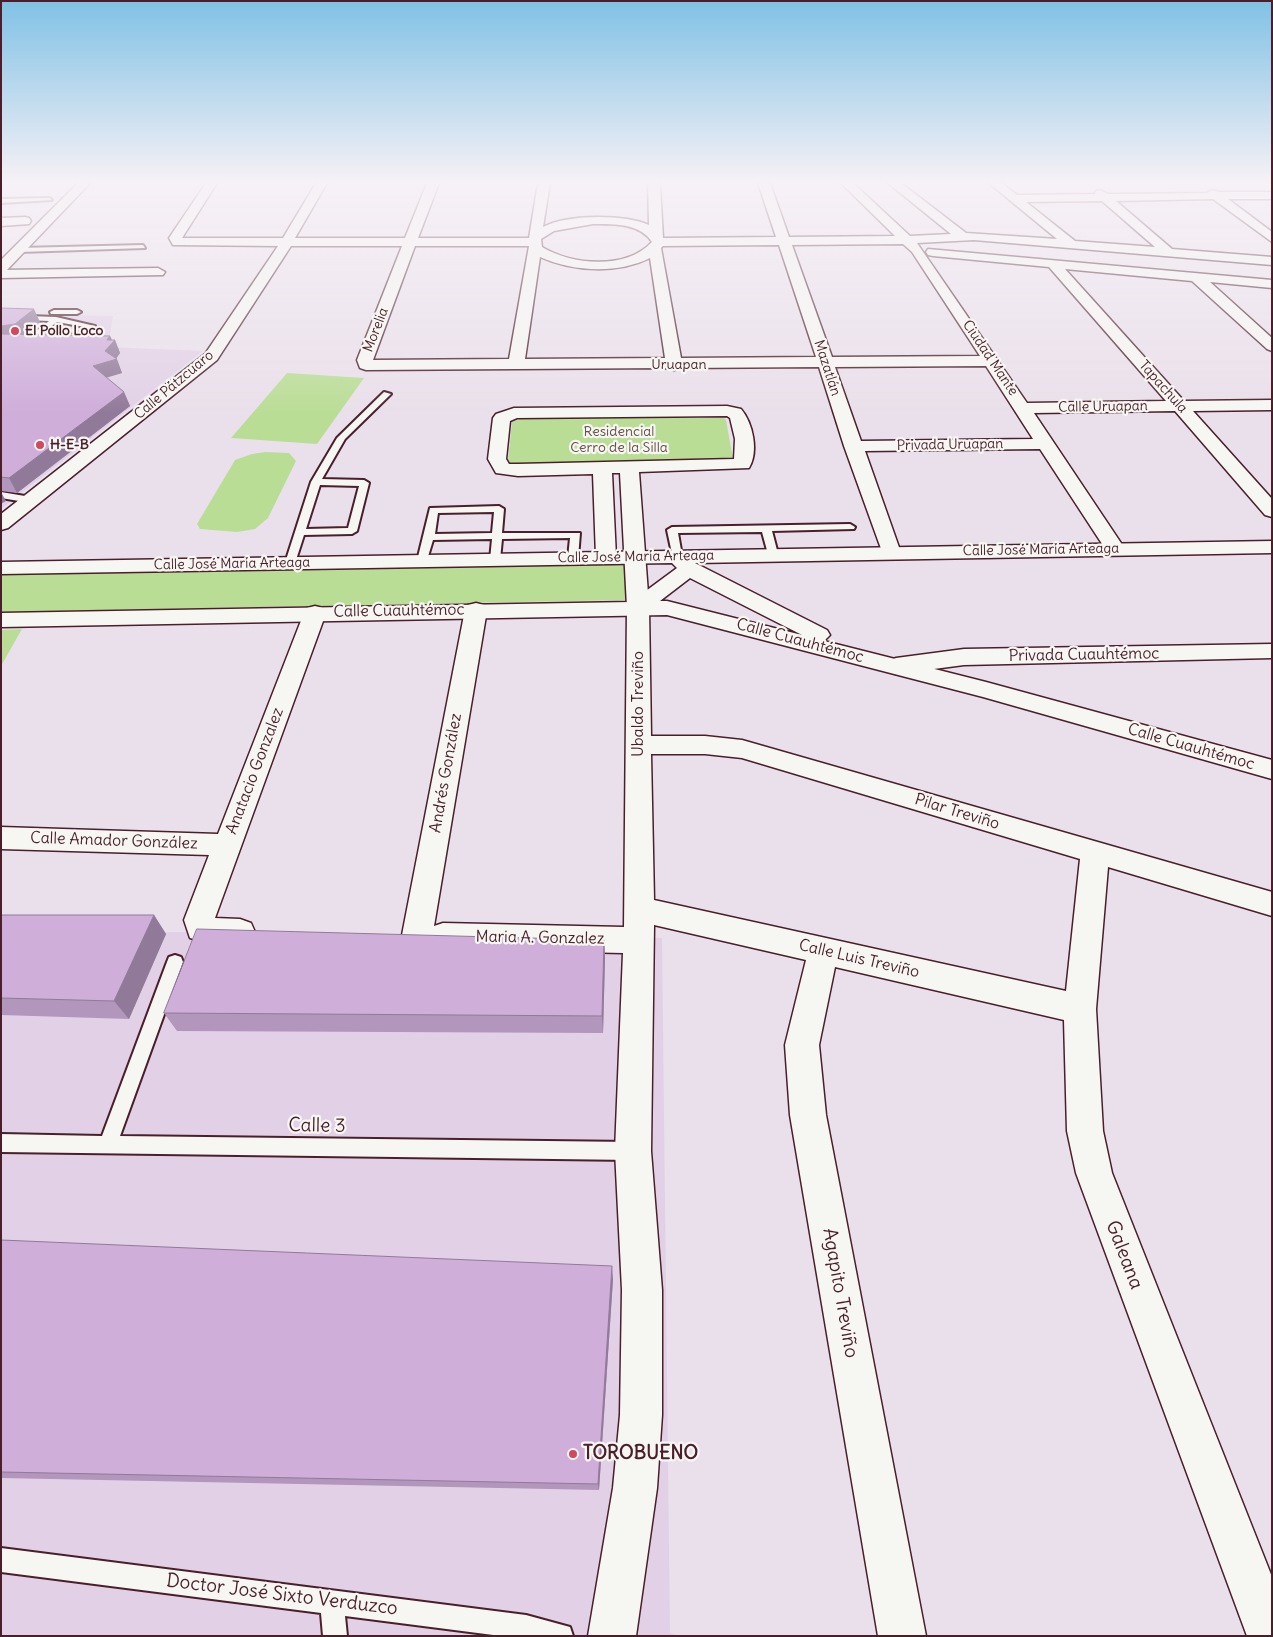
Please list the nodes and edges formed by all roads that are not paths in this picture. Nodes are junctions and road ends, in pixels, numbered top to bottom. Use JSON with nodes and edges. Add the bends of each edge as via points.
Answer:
{"nodes":[{"id":1,"x":275,"y":259,"type":"edge"},
{"id":2,"x":404,"y":259,"type":"edge"},
{"id":3,"x":532,"y":259,"type":"edge"},
{"id":4,"x":554,"y":259,"type":"edge"},
{"id":5,"x":632,"y":259,"type":"edge"},
{"id":6,"x":659,"y":259,"type":"edge"},
{"id":7,"x":791,"y":259,"type":"edge"},
{"id":8,"x":922,"y":259,"type":"edge"},
{"id":9,"x":1020,"y":259,"type":"edge"},
{"id":10,"x":1251,"y":259,"type":"edge"},
{"id":11,"x":1272,"y":261,"type":"edge"},
{"id":12,"x":1054,"y":264,"type":"junction"},
{"id":13,"x":158,"y":272,"type":"dead end"},
{"id":14,"x":1,"y":274,"type":"edge"},
{"id":15,"x":1196,"y":277,"type":"junction"},
{"id":16,"x":1272,"y":284,"type":"edge"},
{"id":17,"x":1,"y":311,"type":"edge"},
{"id":18,"x":77,"y":312,"type":"dead end"},
{"id":19,"x":1,"y":317,"type":"edge"},
{"id":20,"x":56,"y":319,"type":"junction"},
{"id":21,"x":43,"y":338,"type":"edge"},
{"id":22,"x":52,"y":338,"type":"edge"},
{"id":23,"x":1272,"y":346,"type":"edge"},
{"id":24,"x":992,"y":361,"type":"junction"},
{"id":25,"x":826,"y":364,"type":"junction"},
{"id":26,"x":366,"y":365,"type":"joint"},
{"id":27,"x":674,"y":365,"type":"junction"},
{"id":28,"x":516,"y":366,"type":"junction"},
{"id":29,"x":387,"y":394,"type":"dead end"},
{"id":30,"x":1272,"y":405,"type":"edge"},
{"id":31,"x":1180,"y":406,"type":"junction"},
{"id":32,"x":1023,"y":408,"type":"junction"},
{"id":33,"x":1046,"y":444,"type":"junction"},
{"id":34,"x":854,"y":446,"type":"junction"},
{"id":35,"x":602,"y":469,"type":"junction"},
{"id":36,"x":629,"y":469,"type":"junction"},
{"id":37,"x":316,"y":482,"type":"junction"},
{"id":38,"x":1,"y":495,"type":"edge"},
{"id":39,"x":31,"y":500,"type":"junction"},
{"id":40,"x":1272,"y":511,"type":"edge"},
{"id":41,"x":1,"y":524,"type":"edge"},
{"id":42,"x":850,"y":528,"type":"dead end"},
{"id":43,"x":766,"y":529,"type":"junction"},
{"id":44,"x":300,"y":532,"type":"junction"},
{"id":45,"x":496,"y":536,"type":"junction"},
{"id":46,"x":429,"y":537,"type":"junction"},
{"id":47,"x":1272,"y":547,"type":"edge"},
{"id":48,"x":1115,"y":549,"type":"junction"},
{"id":49,"x":891,"y":553,"type":"junction"},
{"id":50,"x":773,"y":554,"type":"junction"},
{"id":51,"x":606,"y":557,"type":"junction"},
{"id":52,"x":636,"y":557,"type":"junction"},
{"id":53,"x":573,"y":558,"type":"junction"},
{"id":54,"x":495,"y":560,"type":"junction"},
{"id":55,"x":422,"y":561,"type":"junction"},
{"id":56,"x":290,"y":563,"type":"junction"},
{"id":57,"x":683,"y":563,"type":"junction"},
{"id":58,"x":1,"y":568,"type":"edge"},
{"id":59,"x":638,"y":607,"type":"junction"},
{"id":60,"x":476,"y":610,"type":"junction"},
{"id":61,"x":315,"y":612,"type":"junction"},
{"id":62,"x":1,"y":620,"type":"edge"},
{"id":63,"x":1272,"y":651,"type":"edge"},
{"id":64,"x":867,"y":659,"type":"junction"},
{"id":65,"x":896,"y":666,"type":"junction"},
{"id":66,"x":639,"y":745,"type":"junction"},
{"id":67,"x":1272,"y":770,"type":"edge"},
{"id":68,"x":1,"y":838,"type":"edge"},
{"id":69,"x":227,"y":845,"type":"junction"},
{"id":70,"x":1095,"y":854,"type":"junction"},
{"id":71,"x":1272,"y":904,"type":"edge"},
{"id":72,"x":639,"y":924,"type":"junction"},
{"id":73,"x":267,"y":932,"type":"edge"},
{"id":74,"x":387,"y":935,"type":"edge"},
{"id":75,"x":417,"y":935,"type":"junction"},
{"id":76,"x":823,"y":951,"type":"junction"},
{"id":77,"x":175,"y":962,"type":"dead end"},
{"id":78,"x":1080,"y":1009,"type":"junction"},
{"id":79,"x":1,"y":1142,"type":"edge"},
{"id":80,"x":108,"y":1144,"type":"junction"},
{"id":81,"x":633,"y":1151,"type":"junction"},
{"id":82,"x":1,"y":1560,"type":"edge"},
{"id":83,"x":332,"y":1602,"type":"junction"},
{"id":84,"x":335,"y":1636,"type":"edge"},
{"id":85,"x":562,"y":1636,"type":"edge"},
{"id":86,"x":612,"y":1636,"type":"edge"},
{"id":87,"x":902,"y":1636,"type":"edge"},
{"id":88,"x":1271,"y":1636,"type":"edge"}],
"edges":[{"from":1,"to":39,"type":"street","name":"Calle Pátzcuaro","via":[[211,357]]},
{"from":2,"to":26,"type":"street","name":"Morelia","via":[[365,360]]},
{"from":3,"to":28,"type":"street"},
{"from":4,"to":5,"type":"street","via":[[593,265]]},
{"from":6,"to":27,"type":"street"},
{"from":7,"to":25,"type":"street","name":"Mazatlán"},
{"from":8,"to":24,"type":"street","name":"Ciudad Mante"},
{"from":9,"to":12,"type":"street"},
{"from":10,"to":11,"type":"street"},
{"from":12,"to":15,"type":"street"},
{"from":12,"to":31,"type":"street","name":"Tapachula"},
{"from":13,"to":14,"type":"street"},
{"from":15,"to":16,"type":"street"},
{"from":15,"to":23,"type":"street"},
{"from":17,"to":18,"type":"lane"},
{"from":19,"to":20,"type":"lane"},
{"from":20,"to":21,"type":"lane","via":[[29,339]]},
{"from":20,"to":22,"type":"lane","via":[[87,324],[90,328],[80,336]]},
{"from":24,"to":25,"type":"street","name":"Uruapan"},
{"from":24,"to":32,"type":"street","name":"Ciudad Mante"},
{"from":25,"to":27,"type":"street","name":"Uruapan"},
{"from":25,"to":34,"type":"street","name":"Mazatlán"},
{"from":26,"to":28,"type":"street","name":"Uruapan"},
{"from":27,"to":28,"type":"street","name":"Uruapan"},
{"from":29,"to":37,"type":"lane","via":[[341,438]]},
{"from":30,"to":31,"type":"street","name":"Calle Uruapan"},
{"from":31,"to":32,"type":"street","name":"Calle Uruapan"},
{"from":31,"to":40,"type":"street","name":"Tapachula"},
{"from":32,"to":33,"type":"street","name":"Ciudad Mante"},
{"from":33,"to":34,"type":"street","name":"Privada Uruapan"},
{"from":33,"to":48,"type":"street","name":"Ciudad Mante"},
{"from":34,"to":49,"type":"street","name":"Mazatlán"},
{"from":35,"to":36,"type":"street"},
{"from":35,"to":36,"type":"street","via":[[503,469],[497,458],[502,418],[514,413],[724,411],[739,418],[746,456],[742,464]]},
{"from":35,"to":51,"type":"street"},
{"from":36,"to":52,"type":"street","name":"Ubaldo Treviño"},
{"from":37,"to":44,"type":"lane"},
{"from":37,"to":44,"type":"lane","via":[[364,483],[352,531]]},
{"from":38,"to":39,"type":"lane"},
{"from":39,"to":41,"type":"street","name":"Calle Pátzcuaro"},
{"from":42,"to":43,"type":"lane"},
{"from":43,"to":50,"type":"lane"},
{"from":43,"to":57,"type":"lane","via":[[672,530]]},
{"from":44,"to":56,"type":"lane"},
{"from":45,"to":46,"type":"lane"},
{"from":45,"to":46,"type":"lane","via":[[499,509],[433,510]]},
{"from":45,"to":53,"type":"lane","via":[[576,535]]},
{"from":45,"to":54,"type":"lane"},
{"from":46,"to":55,"type":"lane"},
{"from":47,"to":48,"type":"street","name":"Calle José María Arteaga"},
{"from":48,"to":49,"type":"street","name":"Calle José María Arteaga"},
{"from":49,"to":50,"type":"street","name":"Calle José María Arteaga"},
{"from":50,"to":57,"type":"street","name":"Calle José María Arteaga"},
{"from":51,"to":52,"type":"street","name":"Calle José María Arteaga"},
{"from":51,"to":53,"type":"street","name":"Calle José María Arteaga"},
{"from":52,"to":57,"type":"street","name":"Calle José María Arteaga"},
{"from":52,"to":59,"type":"street","name":"Ubaldo Treviño"},
{"from":53,"to":54,"type":"street","name":"Calle José María Arteaga"},
{"from":54,"to":55,"type":"street","name":"Calle José María Arteaga"},
{"from":55,"to":56,"type":"street","name":"Calle José María Arteaga"},
{"from":56,"to":58,"type":"street","name":"Calle José María Arteaga"},
{"from":57,"to":59,"type":"street"},
{"from":57,"to":64,"type":"street"},
{"from":59,"to":60,"type":"street","name":"Calle Cuauhtémoc"},
{"from":59,"to":64,"type":"street","name":"Calle Cuauhtémoc","via":[[679,610]]},
{"from":59,"to":66,"type":"street","name":"Ubaldo Treviño"},
{"from":60,"to":61,"type":"street","name":"Calle Cuauhtémoc"},
{"from":60,"to":75,"type":"street","name":"Andrés González"},
{"from":61,"to":62,"type":"street"},
{"from":61,"to":69,"type":"street","name":"Anatacio Gonzalez"},
{"from":63,"to":65,"type":"street","name":"Privada Cuauhtémoc","via":[[964,657]]},
{"from":64,"to":65,"type":"street","name":"Calle Cuauhtémoc"},
{"from":65,"to":67,"type":"street","name":"Calle Cuauhtémoc"},
{"from":66,"to":70,"type":"street","name":"Pilar Treviño","via":[[705,745],[742,749]]},
{"from":66,"to":72,"type":"street","name":"Ubaldo Treviño"},
{"from":68,"to":69,"type":"street","name":"Calle Amador González"},
{"from":69,"to":73,"type":"street","name":"Anatacio Gonzalez","via":[[199,920],[201,929]]},
{"from":70,"to":71,"type":"street","name":"Pilar Treviño"},
{"from":70,"to":78,"type":"street","name":"Galeana"},
{"from":72,"to":75,"type":"street","name":"Maria A. Gonzalez"},
{"from":72,"to":76,"type":"street","name":"Calle Luis Treviño"},
{"from":72,"to":81,"type":"street","name":"Ubaldo Treviño"},
{"from":74,"to":75,"type":"street","name":"Maria A. Gonzalez"},
{"from":76,"to":78,"type":"street","name":"Calle Luis Treviño"},
{"from":76,"to":87,"type":"street","name":"Agapito Treviño","via":[[802,1045],[803,1079]]},
{"from":77,"to":80,"type":"lane"},
{"from":78,"to":88,"type":"street","name":"Galeana","via":[[1085,1131],[1094,1173]]},
{"from":79,"to":80,"type":"lane","name":"Calle 3"},
{"from":80,"to":81,"type":"lane","name":"Calle 3"},
{"from":81,"to":86,"type":"street","name":"Ubaldo Treviño","via":[[642,1290],[641,1415],[635,1488]]},
{"from":82,"to":83,"type":"lane","name":"Doctor José Sixto Verduzco"},
{"from":83,"to":84,"type":"lane"},
{"from":83,"to":85,"type":"lane","name":"Doctor José Sixto Verduzco","via":[[526,1627]]}]}
